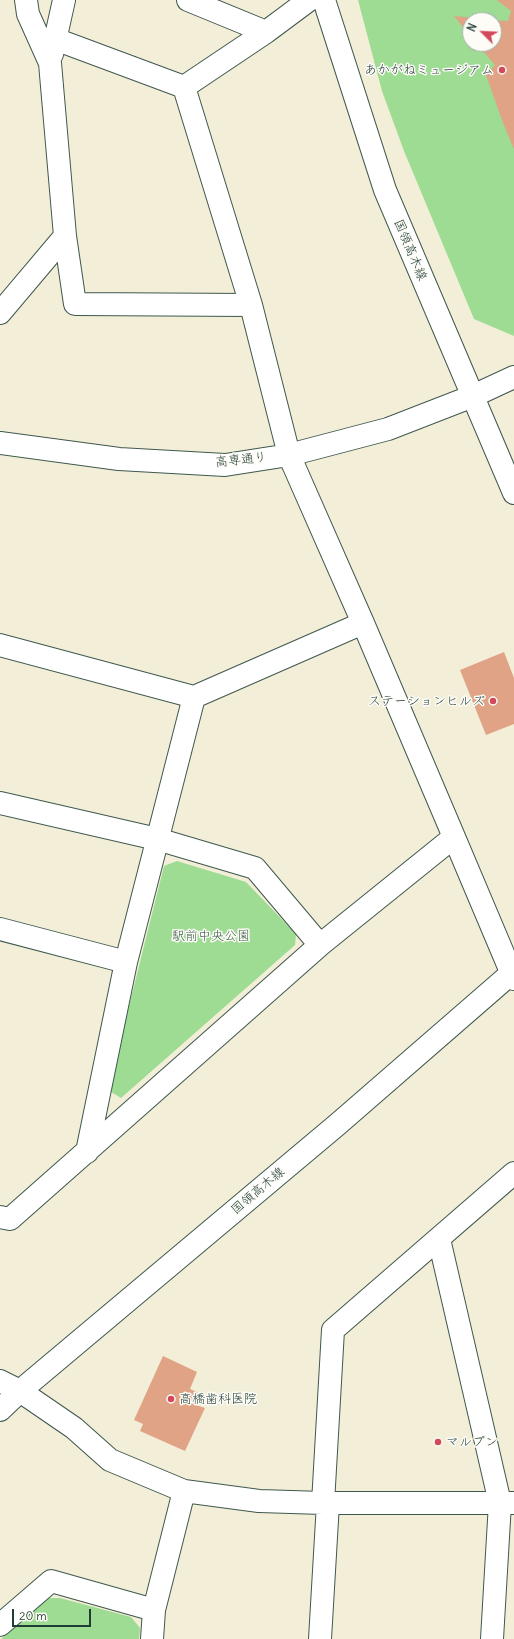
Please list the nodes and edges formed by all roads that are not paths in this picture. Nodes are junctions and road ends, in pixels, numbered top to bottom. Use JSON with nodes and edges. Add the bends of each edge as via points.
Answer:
{"nodes":[{"id":1,"x":26,"y":0,"type":"edge"},
{"id":2,"x":64,"y":0,"type":"edge"},
{"id":3,"x":188,"y":0,"type":"edge"},
{"id":4,"x":309,"y":0,"type":"edge"},
{"id":5,"x":324,"y":0,"type":"edge"},
{"id":6,"x":266,"y":32,"type":"junction"},
{"id":7,"x":56,"y":39,"type":"junction"},
{"id":8,"x":50,"y":63,"type":"junction"},
{"id":9,"x":184,"y":87,"type":"junction"},
{"id":10,"x":65,"y":236,"type":"junction"},
{"id":11,"x":251,"y":305,"type":"junction"},
{"id":12,"x":0,"y":313,"type":"edge"},
{"id":13,"x":514,"y":377,"type":"edge"},
{"id":14,"x":473,"y":396,"type":"junction"},
{"id":15,"x":0,"y":443,"type":"edge"},
{"id":16,"x":289,"y":455,"type":"junction"},
{"id":17,"x":514,"y":493,"type":"edge"},
{"id":18,"x":364,"y":623,"type":"junction"},
{"id":19,"x":0,"y":645,"type":"edge"},
{"id":20,"x":194,"y":697,"type":"junction"},
{"id":21,"x":0,"y":803,"type":"edge"},
{"id":22,"x":454,"y":837,"type":"junction"},
{"id":23,"x":157,"y":839,"type":"junction"},
{"id":24,"x":0,"y":929,"type":"edge"},
{"id":25,"x":320,"y":946,"type":"junction"},
{"id":26,"x":126,"y":962,"type":"junction"},
{"id":27,"x":513,"y":974,"type":"edge"},
{"id":28,"x":87,"y":1152,"type":"junction"},
{"id":29,"x":514,"y":1173,"type":"edge"},
{"id":30,"x":0,"y":1217,"type":"edge"},
{"id":31,"x":439,"y":1239,"type":"junction"},
{"id":32,"x":0,"y":1381,"type":"edge"},
{"id":33,"x":20,"y":1391,"type":"junction"},
{"id":34,"x":0,"y":1410,"type":"edge"},
{"id":35,"x":184,"y":1492,"type":"junction"},
{"id":36,"x":325,"y":1503,"type":"junction"},
{"id":37,"x":507,"y":1503,"type":"edge"},
{"id":38,"x":154,"y":1610,"type":"junction"},
{"id":39,"x":0,"y":1625,"type":"edge"},
{"id":40,"x":152,"y":1639,"type":"edge"},
{"id":41,"x":320,"y":1639,"type":"edge"},
{"id":42,"x":492,"y":1639,"type":"edge"}],
"edges":[{"from":1,"to":8,"type":"street","via":[[28,14]]},
{"from":2,"to":7,"type":"street"},
{"from":3,"to":6,"type":"street"},
{"from":4,"to":6,"type":"street"},
{"from":5,"to":14,"type":"street","name":"国領高木線","via":[[385,190]]},
{"from":6,"to":9,"type":"street"},
{"from":7,"to":8,"type":"street"},
{"from":7,"to":9,"type":"street"},
{"from":8,"to":10,"type":"street"},
{"from":9,"to":11,"type":"street"},
{"from":10,"to":11,"type":"street","via":[[75,304]]},
{"from":10,"to":12,"type":"street"},
{"from":11,"to":16,"type":"street"},
{"from":13,"to":14,"type":"street","name":"高専通り"},
{"from":14,"to":16,"type":"street","name":"高専通り","via":[[388,429]]},
{"from":14,"to":17,"type":"street","name":"国領高木線"},
{"from":15,"to":16,"type":"street","name":"高専通り","via":[[119,459],[225,464]]},
{"from":16,"to":18,"type":"street"},
{"from":18,"to":20,"type":"street"},
{"from":18,"to":22,"type":"street"},
{"from":19,"to":20,"type":"street"},
{"from":20,"to":23,"type":"street"},
{"from":21,"to":23,"type":"street"},
{"from":22,"to":25,"type":"street"},
{"from":22,"to":27,"type":"street"},
{"from":23,"to":25,"type":"street","via":[[255,868]]},
{"from":23,"to":26,"type":"street"},
{"from":24,"to":26,"type":"street"},
{"from":25,"to":28,"type":"street"},
{"from":26,"to":28,"type":"street"},
{"from":27,"to":33,"type":"street","name":"国領高木線"},
{"from":28,"to":30,"type":"street","via":[[10,1219]]},
{"from":29,"to":31,"type":"street"},
{"from":31,"to":36,"type":"street","via":[[333,1330]]},
{"from":31,"to":37,"type":"street"},
{"from":32,"to":33,"type":"street"},
{"from":33,"to":34,"type":"street","name":"国領高木線"},
{"from":33,"to":35,"type":"street","via":[[74,1428],[110,1460]]},
{"from":35,"to":36,"type":"street","via":[[259,1501]]},
{"from":35,"to":38,"type":"street"},
{"from":36,"to":37,"type":"street"},
{"from":36,"to":41,"type":"street"},
{"from":37,"to":42,"type":"street"},
{"from":38,"to":39,"type":"street","via":[[51,1581]]},
{"from":38,"to":40,"type":"street"}]}
